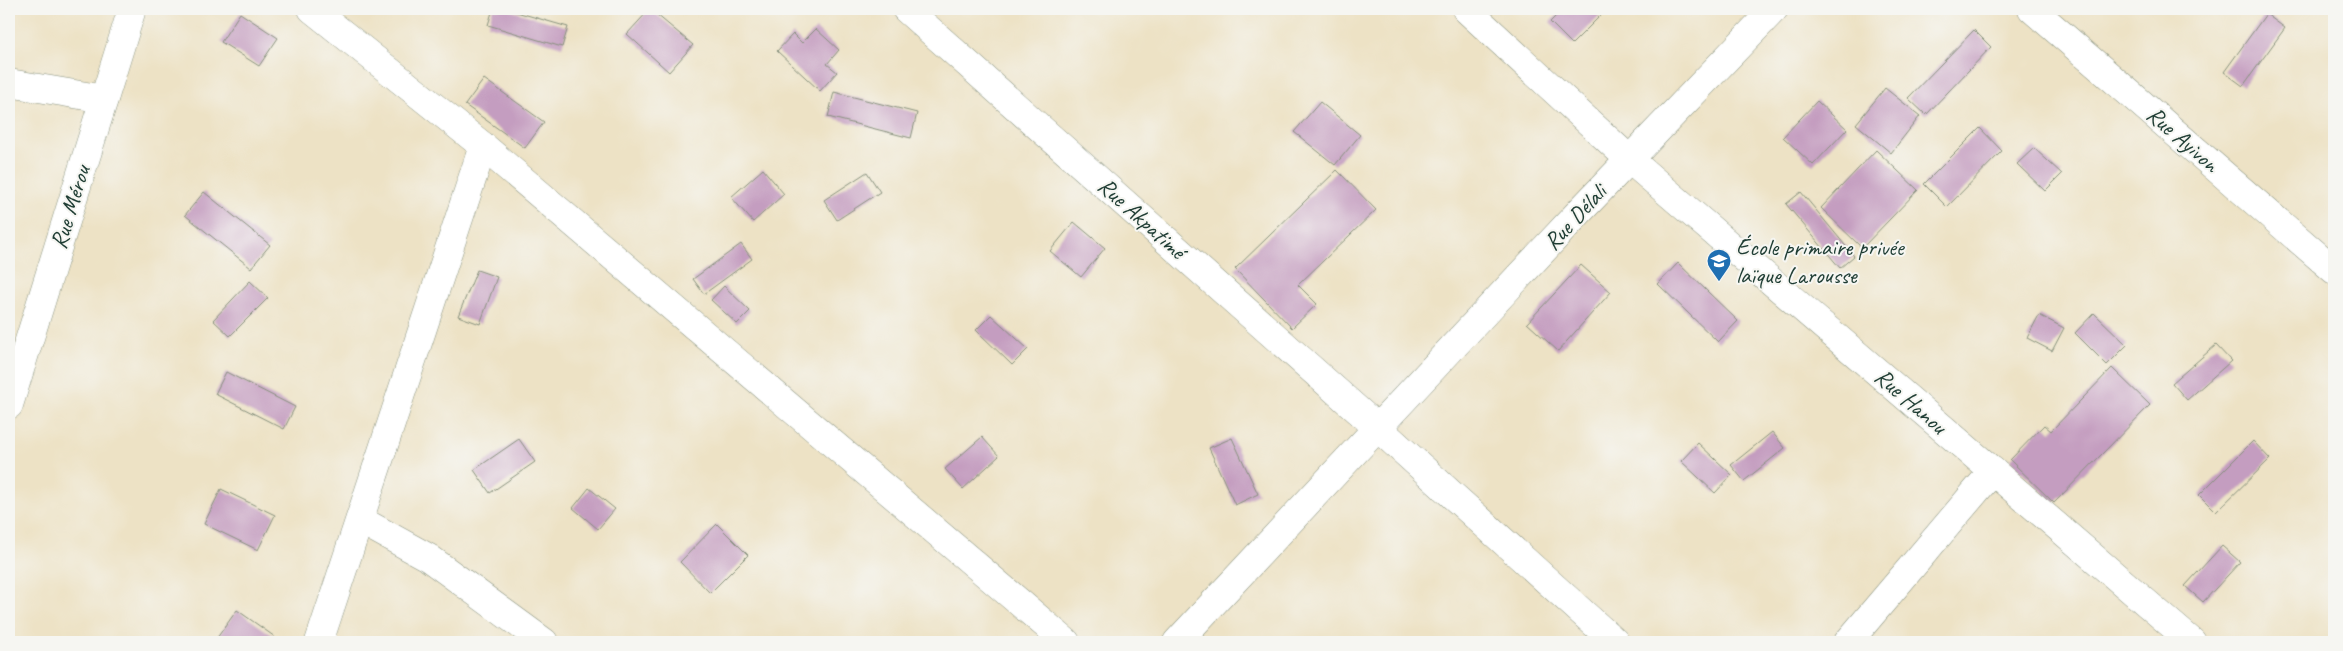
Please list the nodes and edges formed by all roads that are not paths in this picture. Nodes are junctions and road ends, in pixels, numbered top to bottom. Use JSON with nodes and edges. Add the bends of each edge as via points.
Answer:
{"nodes":[{"id":1,"x":132,"y":9,"type":"edge"},
{"id":2,"x":312,"y":9,"type":"edge"},
{"id":3,"x":906,"y":9,"type":"edge"},
{"id":4,"x":1466,"y":9,"type":"edge"},
{"id":5,"x":1774,"y":9,"type":"edge"},
{"id":6,"x":2032,"y":9,"type":"edge"},
{"id":7,"x":9,"y":83,"type":"edge"},
{"id":8,"x":104,"y":99,"type":"junction"},
{"id":9,"x":483,"y":146,"type":"junction"},
{"id":10,"x":1630,"y":160,"type":"junction"},
{"id":11,"x":2334,"y":270,"type":"edge"},
{"id":12,"x":9,"y":405,"type":"edge"},
{"id":13,"x":1378,"y":428,"type":"junction"},
{"id":14,"x":1994,"y":472,"type":"junction"},
{"id":15,"x":360,"y":520,"type":"junction"},
{"id":16,"x":319,"y":642,"type":"edge"},
{"id":17,"x":544,"y":642,"type":"edge"},
{"id":18,"x":1066,"y":642,"type":"edge"},
{"id":19,"x":1178,"y":642,"type":"edge"},
{"id":20,"x":1615,"y":642,"type":"edge"},
{"id":21,"x":1848,"y":642,"type":"edge"},
{"id":22,"x":2192,"y":642,"type":"edge"}],
"edges":[{"from":1,"to":8,"type":"street","name":"Rue Mérou"},
{"from":2,"to":9,"type":"street"},
{"from":3,"to":13,"type":"street","name":"Rue Akpatimé"},
{"from":4,"to":10,"type":"street","name":"Rue Hanou"},
{"from":5,"to":10,"type":"street","name":"Rue Délali"},
{"from":6,"to":11,"type":"street","name":"Rue Ayivon"},
{"from":7,"to":8,"type":"street"},
{"from":8,"to":12,"type":"street","name":"Rue Mérou"},
{"from":9,"to":15,"type":"street"},
{"from":9,"to":18,"type":"street"},
{"from":10,"to":13,"type":"street","name":"Rue Délali"},
{"from":10,"to":14,"type":"street","name":"Rue Hanou"},
{"from":13,"to":19,"type":"street","name":"Rue Délali"},
{"from":13,"to":20,"type":"street","name":"Rue Akpatimé"},
{"from":14,"to":21,"type":"street"},
{"from":14,"to":22,"type":"street","name":"Rue Hanou"},
{"from":15,"to":16,"type":"street"},
{"from":15,"to":17,"type":"street","via":[[429,558]]}]}
